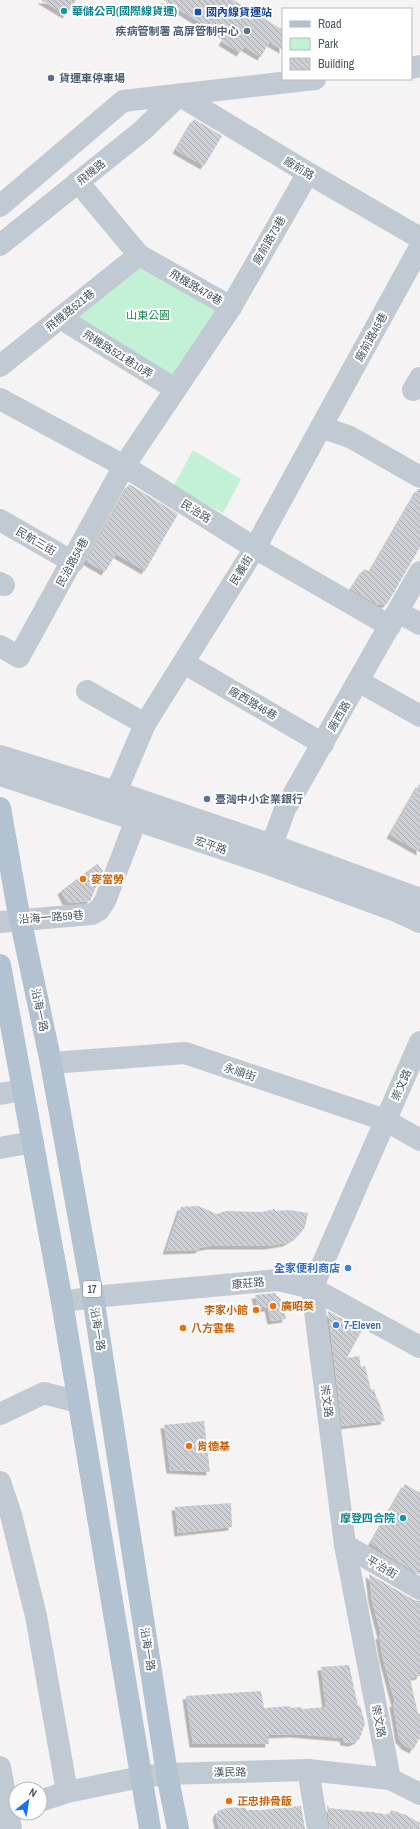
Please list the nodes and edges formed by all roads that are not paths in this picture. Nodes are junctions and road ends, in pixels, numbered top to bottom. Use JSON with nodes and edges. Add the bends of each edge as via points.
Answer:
{"nodes":[{"id":1,"x":306,"y":80,"type":"edge"},
{"id":2,"x":179,"y":95,"type":"junction"},
{"id":3,"x":308,"y":173,"type":"junction"},
{"id":4,"x":78,"y":182,"type":"junction"},
{"id":5,"x":0,"y":206,"type":"edge"},
{"id":6,"x":420,"y":238,"type":"edge"},
{"id":7,"x":0,"y":245,"type":"edge"},
{"id":8,"x":420,"y":247,"type":"edge"},
{"id":9,"x":139,"y":255,"type":"junction"},
{"id":10,"x":231,"y":307,"type":"junction"},
{"id":11,"x":60,"y":318,"type":"junction"},
{"id":12,"x":0,"y":366,"type":"edge"},
{"id":13,"x":175,"y":389,"type":"junction"},
{"id":14,"x":0,"y":399,"type":"edge"},
{"id":15,"x":321,"y":427,"type":"junction"},
{"id":16,"x":124,"y":466,"type":"junction"},
{"id":17,"x":420,"y":477,"type":"edge"},
{"id":18,"x":0,"y":520,"type":"edge"},
{"id":19,"x":255,"y":548,"type":"junction"},
{"id":20,"x":73,"y":562,"type":"junction"},
{"id":21,"x":420,"y":572,"type":"edge"},
{"id":22,"x":394,"y":619,"type":"junction"},
{"id":23,"x":420,"y":624,"type":"edge"},
{"id":24,"x":0,"y":646,"type":"edge"},
{"id":25,"x":184,"y":663,"type":"junction"},
{"id":26,"x":358,"y":681,"type":"junction"},
{"id":27,"x":86,"y":691,"type":"dead end"},
{"id":28,"x":420,"y":716,"type":"edge"},
{"id":29,"x":145,"y":724,"type":"junction"},
{"id":30,"x":323,"y":744,"type":"junction"},
{"id":31,"x":0,"y":756,"type":"edge"},
{"id":32,"x":0,"y":775,"type":"edge"},
{"id":33,"x":113,"y":802,"type":"junction"},
{"id":34,"x":0,"y":808,"type":"edge"},
{"id":35,"x":136,"y":820,"type":"junction"},
{"id":36,"x":268,"y":854,"type":"junction"},
{"id":37,"x":420,"y":899,"type":"edge"},
{"id":38,"x":10,"y":920,"type":"edge"},
{"id":39,"x":420,"y":922,"type":"edge"},
{"id":40,"x":0,"y":965,"type":"edge"},
{"id":41,"x":420,"y":1042,"type":"edge"},
{"id":42,"x":51,"y":1063,"type":"junction"},
{"id":43,"x":23,"y":1090,"type":"junction"},
{"id":44,"x":0,"y":1094,"type":"edge"},
{"id":45,"x":385,"y":1120,"type":"junction"},
{"id":46,"x":420,"y":1140,"type":"edge"},
{"id":47,"x":33,"y":1142,"type":"junction"},
{"id":48,"x":0,"y":1148,"type":"edge"},
{"id":49,"x":312,"y":1288,"type":"junction"},
{"id":50,"x":93,"y":1297,"type":"junction"},
{"id":51,"x":62,"y":1302,"type":"junction"},
{"id":52,"x":420,"y":1347,"type":"edge"},
{"id":53,"x":78,"y":1402,"type":"junction"},
{"id":54,"x":2,"y":1410,"type":"edge"},
{"id":55,"x":0,"y":1482,"type":"edge"},
{"id":56,"x":345,"y":1545,"type":"junction"},
{"id":57,"x":420,"y":1589,"type":"edge"},
{"id":58,"x":0,"y":1767,"type":"edge"},
{"id":59,"x":308,"y":1770,"type":"junction"},
{"id":60,"x":167,"y":1774,"type":"junction"},
{"id":61,"x":141,"y":1777,"type":"junction"},
{"id":62,"x":390,"y":1779,"type":"junction"},
{"id":63,"x":67,"y":1792,"type":"junction"},
{"id":64,"x":420,"y":1794,"type":"edge"},
{"id":65,"x":48,"y":1798,"type":"edge"},
{"id":66,"x":8,"y":1811,"type":"edge"},
{"id":67,"x":150,"y":1829,"type":"edge"},
{"id":68,"x":178,"y":1829,"type":"edge"},
{"id":69,"x":318,"y":1829,"type":"edge"}],
"edges":[{"from":1,"to":2,"type":"street"},
{"from":2,"to":3,"type":"street","name":"廠前路"},
{"from":2,"to":4,"type":"street","name":"飛機路","via":[[143,130]]},
{"from":2,"to":5,"type":"street","via":[[123,101]]},
{"from":3,"to":6,"type":"street","name":"廠前路"},
{"from":3,"to":10,"type":"street","name":"廠前路73巷"},
{"from":4,"to":7,"type":"street","name":"飛機路"},
{"from":4,"to":9,"type":"street","name":"飛機路479巷"},
{"from":8,"to":15,"type":"street","name":"廠前路45巷"},
{"from":9,"to":10,"type":"street","name":"飛機路479巷"},
{"from":9,"to":11,"type":"street","name":"飛機路521巷"},
{"from":10,"to":13,"type":"street","name":"飛機路479巷"},
{"from":11,"to":12,"type":"street","name":"飛機路521巷"},
{"from":11,"to":13,"type":"street","name":"飛機路521巷10弄"},
{"from":13,"to":16,"type":"street","name":"飛機路479巷"},
{"from":14,"to":16,"type":"street","name":"民治路"},
{"from":15,"to":17,"type":"street","via":[[350,437]]},
{"from":15,"to":19,"type":"street","name":"民義街"},
{"from":16,"to":19,"type":"street","name":"民治路"},
{"from":16,"to":20,"type":"street","name":"民治路54巷"},
{"from":18,"to":20,"type":"street","name":"民航三街"},
{"from":19,"to":22,"type":"street","name":"民治路"},
{"from":19,"to":25,"type":"street","name":"民義街"},
{"from":20,"to":24,"type":"street","name":"民治路54巷","via":[[19,657]]},
{"from":21,"to":22,"type":"street","name":"廠西路"},
{"from":22,"to":23,"type":"street","name":"民治路"},
{"from":22,"to":26,"type":"street","name":"廠西路"},
{"from":25,"to":29,"type":"street","name":"民義街"},
{"from":25,"to":30,"type":"street","name":"廠西路46巷"},
{"from":26,"to":28,"type":"street"},
{"from":26,"to":30,"type":"street","name":"廠西路"},
{"from":27,"to":29,"type":"street"},
{"from":29,"to":33,"type":"street","name":"民義街"},
{"from":30,"to":36,"type":"street","name":"廠西路","via":[[286,809]]},
{"from":31,"to":33,"type":"street","name":"宏平路"},
{"from":32,"to":33,"type":"street","name":"宏平路"},
{"from":33,"to":35,"type":"street","name":"宏平路"},
{"from":33,"to":36,"type":"street","name":"宏平路"},
{"from":34,"to":38,"type":"main road","name":"沿海一路","number":"17"},
{"from":35,"to":36,"type":"street","name":"宏平路"},
{"from":35,"to":38,"type":"street","name":"沿海一路59巷","via":[[105,901],[99,910],[92,914]]},
{"from":36,"to":37,"type":"street","name":"宏平路"},
{"from":36,"to":39,"type":"street","name":"宏平路"},
{"from":38,"to":42,"type":"main road","name":"沿海一路","number":"17"},
{"from":40,"to":43,"type":"main road"},
{"from":41,"to":45,"type":"street","name":"崇文路"},
{"from":42,"to":45,"type":"street","name":"永順街","via":[[185,1053]]},
{"from":42,"to":50,"type":"main road","name":"沿海一路","number":"17"},
{"from":43,"to":44,"type":"street"},
{"from":43,"to":47,"type":"main road"},
{"from":45,"to":46,"type":"street","name":"永順街"},
{"from":45,"to":49,"type":"street","name":"崇文路"},
{"from":47,"to":48,"type":"street"},
{"from":47,"to":51,"type":"main road"},
{"from":49,"to":50,"type":"street","name":"康莊路","via":[[278,1280]]},
{"from":49,"to":52,"type":"street","name":"康莊路"},
{"from":49,"to":56,"type":"street","name":"崇文路"},
{"from":50,"to":51,"type":"street","name":"康莊路"},
{"from":50,"to":60,"type":"main road","name":"沿海一路","number":"17"},
{"from":51,"to":53,"type":"main road"},
{"from":53,"to":54,"type":"street","via":[[44,1393]]},
{"from":53,"to":61,"type":"main road"},
{"from":55,"to":63,"type":"street","via":[[36,1616]]},
{"from":56,"to":57,"type":"street","name":"平治街"},
{"from":56,"to":62,"type":"street","name":"崇文路"},
{"from":58,"to":66,"type":"street"},
{"from":59,"to":60,"type":"street","name":"漢民路"},
{"from":59,"to":62,"type":"street","name":"漢民路"},
{"from":59,"to":69,"type":"street"},
{"from":60,"to":61,"type":"street","name":"漢民路"},
{"from":60,"to":68,"type":"main road","name":"沿海一路","number":"17"},
{"from":61,"to":63,"type":"street","name":"漢民路"},
{"from":61,"to":67,"type":"main road"},
{"from":62,"to":64,"type":"street","name":"漢民路"},
{"from":63,"to":65,"type":"street","name":"漢民路"}]}
